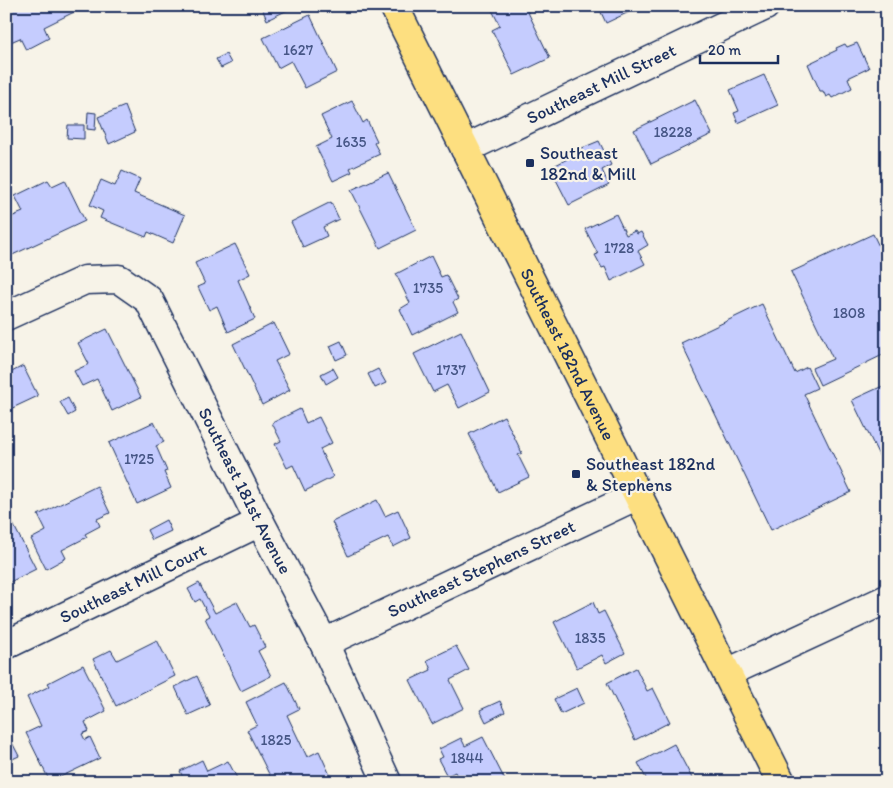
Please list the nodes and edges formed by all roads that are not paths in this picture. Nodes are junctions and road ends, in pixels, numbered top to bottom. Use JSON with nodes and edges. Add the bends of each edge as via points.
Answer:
{"nodes":[{"id":1,"x":394,"y":6,"type":"edge"},
{"id":2,"x":765,"y":6,"type":"edge"},
{"id":3,"x":465,"y":149,"type":"junction"},
{"id":4,"x":6,"y":316,"type":"edge"},
{"id":5,"x":638,"y":495,"type":"junction"},
{"id":6,"x":260,"y":522,"type":"junction"},
{"id":7,"x":887,"y":599,"type":"edge"},
{"id":8,"x":324,"y":643,"type":"junction"},
{"id":9,"x":6,"y":645,"type":"edge"},
{"id":10,"x":727,"y":673,"type":"junction"},
{"id":11,"x":388,"y":782,"type":"edge"},
{"id":12,"x":781,"y":782,"type":"edge"}],
"edges":[{"from":1,"to":3,"type":"main road","name":"Southeast 182nd Avenue"},
{"from":2,"to":3,"type":"street","name":"Southeast Mill Street"},
{"from":3,"to":5,"type":"main road","name":"Southeast 182nd Avenue"},
{"from":4,"to":6,"type":"street","name":"Southeast 181st Avenue","via":[[85,280],[119,279],[148,300]]},
{"from":5,"to":8,"type":"street","name":"Southeast Stephens Street"},
{"from":5,"to":10,"type":"main road","name":"Southeast 182nd Avenue"},
{"from":6,"to":8,"type":"street","name":"Southeast 181st Avenue"},
{"from":6,"to":9,"type":"street","name":"Southeast Mill Court"},
{"from":7,"to":10,"type":"street"},
{"from":8,"to":11,"type":"street","name":"Southeast 181st Avenue"},
{"from":10,"to":12,"type":"main road","name":"Southeast 182nd Avenue"}]}
